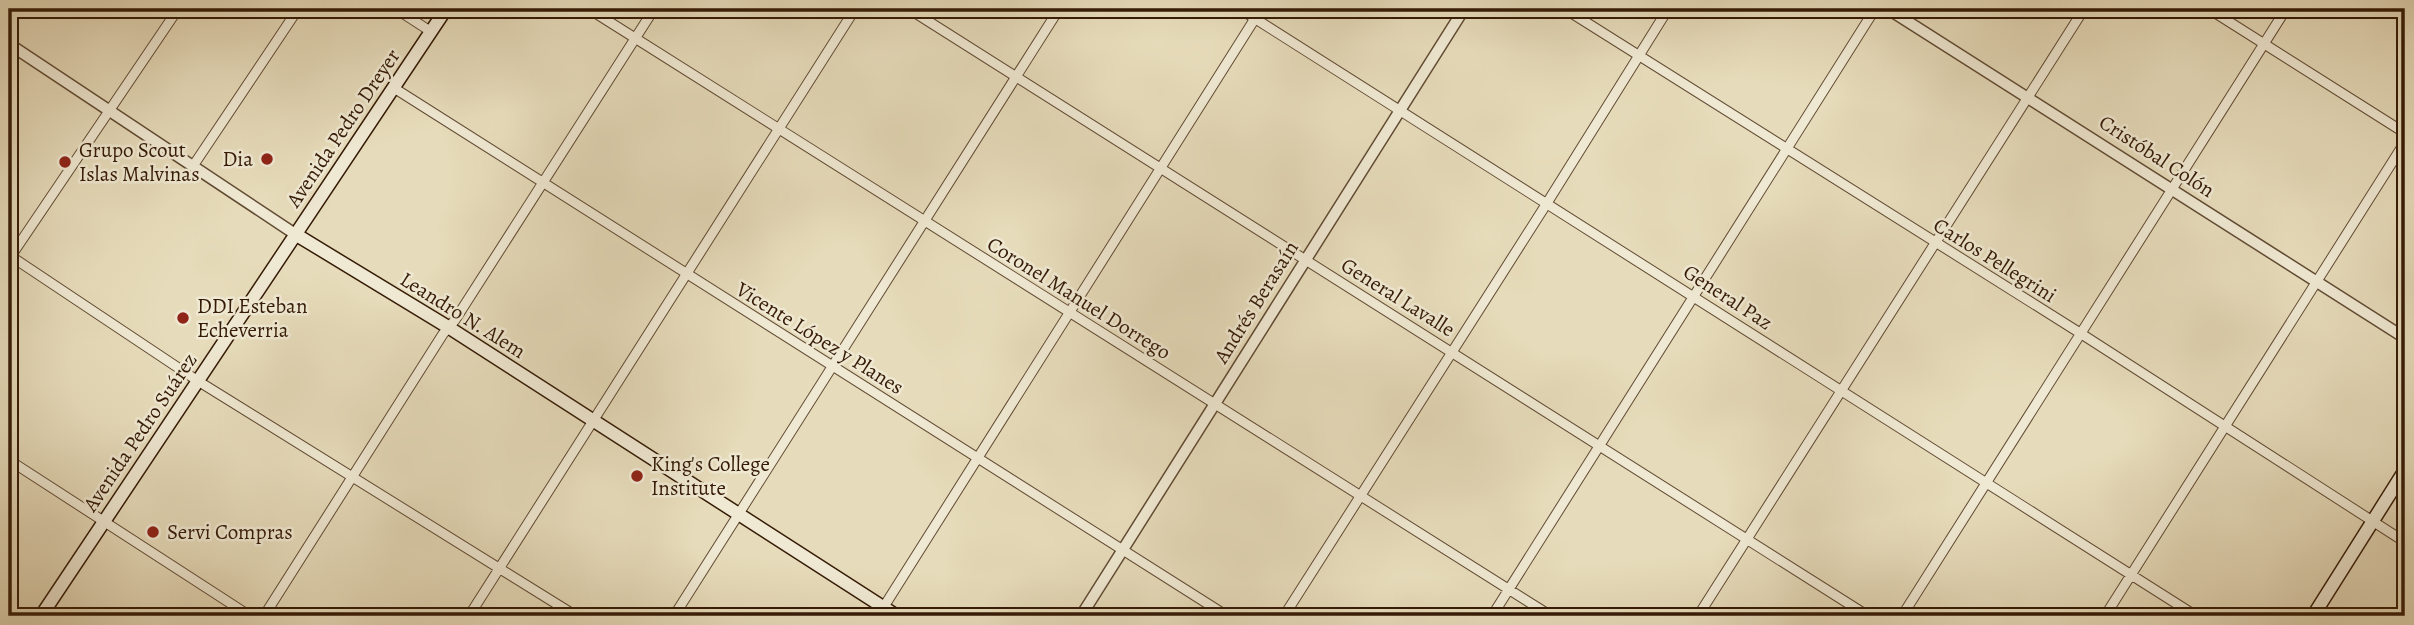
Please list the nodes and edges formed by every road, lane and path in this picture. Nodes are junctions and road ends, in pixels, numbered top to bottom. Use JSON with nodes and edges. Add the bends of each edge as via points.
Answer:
{"nodes":[{"id":1,"x":178,"y":9,"type":"edge"},
{"id":2,"x":298,"y":9,"type":"edge"},
{"id":3,"x":396,"y":9,"type":"edge"},
{"id":4,"x":446,"y":9,"type":"edge"},
{"id":5,"x":589,"y":9,"type":"edge"},
{"id":6,"x":653,"y":9,"type":"edge"},
{"id":7,"x":855,"y":9,"type":"edge"},
{"id":8,"x":909,"y":9,"type":"edge"},
{"id":9,"x":1059,"y":9,"type":"edge"},
{"id":10,"x":1240,"y":9,"type":"edge"},
{"id":11,"x":1261,"y":9,"type":"edge"},
{"id":12,"x":1464,"y":9,"type":"edge"},
{"id":13,"x":1565,"y":9,"type":"edge"},
{"id":14,"x":1668,"y":9,"type":"edge"},
{"id":15,"x":1875,"y":9,"type":"edge"},
{"id":16,"x":1888,"y":9,"type":"edge"},
{"id":17,"x":2084,"y":9,"type":"edge"},
{"id":18,"x":2209,"y":9,"type":"edge"},
{"id":19,"x":2286,"y":9,"type":"edge"},
{"id":20,"x":1255,"y":19,"type":"junction"},
{"id":21,"x":430,"y":31,"type":"junction"},
{"id":22,"x":635,"y":38,"type":"junction"},
{"id":23,"x":2265,"y":43,"type":"junction"},
{"id":24,"x":9,"y":44,"type":"edge"},
{"id":25,"x":1638,"y":54,"type":"junction"},
{"id":26,"x":1015,"y":77,"type":"junction"},
{"id":27,"x":394,"y":88,"type":"junction"},
{"id":28,"x":2028,"y":96,"type":"junction"},
{"id":29,"x":1399,"y":110,"type":"junction"},
{"id":30,"x":109,"y":111,"type":"junction"},
{"id":31,"x":778,"y":129,"type":"junction"},
{"id":32,"x":2405,"y":133,"type":"edge"},
{"id":33,"x":2405,"y":142,"type":"edge"},
{"id":34,"x":1786,"y":149,"type":"junction"},
{"id":35,"x":193,"y":166,"type":"junction"},
{"id":36,"x":1160,"y":168,"type":"junction"},
{"id":37,"x":544,"y":184,"type":"junction"},
{"id":38,"x":2172,"y":189,"type":"junction"},
{"id":39,"x":1547,"y":204,"type":"junction"},
{"id":40,"x":924,"y":221,"type":"junction"},
{"id":41,"x":295,"y":234,"type":"junction"},
{"id":42,"x":1935,"y":243,"type":"junction"},
{"id":43,"x":9,"y":257,"type":"edge"},
{"id":44,"x":1305,"y":261,"type":"junction"},
{"id":45,"x":686,"y":275,"type":"junction"},
{"id":46,"x":2317,"y":281,"type":"junction"},
{"id":47,"x":1695,"y":296,"type":"junction"},
{"id":48,"x":1069,"y":314,"type":"junction"},
{"id":49,"x":448,"y":327,"type":"junction"},
{"id":50,"x":2080,"y":333,"type":"junction"},
{"id":51,"x":2405,"y":338,"type":"edge"},
{"id":52,"x":1453,"y":352,"type":"junction"},
{"id":53,"x":834,"y":366,"type":"junction"},
{"id":54,"x":198,"y":381,"type":"junction"},
{"id":55,"x":1841,"y":390,"type":"junction"},
{"id":56,"x":1214,"y":403,"type":"junction"},
{"id":57,"x":593,"y":422,"type":"junction"},
{"id":58,"x":2226,"y":426,"type":"junction"},
{"id":59,"x":1600,"y":445,"type":"junction"},
{"id":60,"x":978,"y":459,"type":"junction"},
{"id":61,"x":9,"y":460,"type":"edge"},
{"id":62,"x":2405,"y":470,"type":"edge"},
{"id":63,"x":351,"y":477,"type":"junction"},
{"id":64,"x":1987,"y":484,"type":"junction"},
{"id":65,"x":1361,"y":498,"type":"junction"},
{"id":66,"x":739,"y":515,"type":"junction"},
{"id":67,"x":2372,"y":521,"type":"junction"},
{"id":68,"x":103,"y":523,"type":"junction"},
{"id":69,"x":1746,"y":539,"type":"junction"},
{"id":70,"x":2405,"y":542,"type":"edge"},
{"id":71,"x":1123,"y":550,"type":"junction"},
{"id":72,"x":499,"y":568,"type":"junction"},
{"id":73,"x":2130,"y":574,"type":"junction"},
{"id":74,"x":1509,"y":589,"type":"junction"},
{"id":75,"x":881,"y":612,"type":"edge"},
{"id":76,"x":41,"y":616,"type":"edge"},
{"id":77,"x":250,"y":616,"type":"edge"},
{"id":78,"x":264,"y":616,"type":"edge"},
{"id":79,"x":469,"y":616,"type":"edge"},
{"id":80,"x":576,"y":616,"type":"edge"},
{"id":81,"x":674,"y":616,"type":"edge"},
{"id":82,"x":897,"y":616,"type":"edge"},
{"id":83,"x":1082,"y":616,"type":"edge"},
{"id":84,"x":1227,"y":616,"type":"edge"},
{"id":85,"x":1284,"y":616,"type":"edge"},
{"id":86,"x":1492,"y":616,"type":"edge"},
{"id":87,"x":1551,"y":616,"type":"edge"},
{"id":88,"x":1698,"y":616,"type":"edge"},
{"id":89,"x":1868,"y":616,"type":"edge"},
{"id":90,"x":1902,"y":616,"type":"edge"},
{"id":91,"x":2105,"y":616,"type":"edge"},
{"id":92,"x":2196,"y":616,"type":"edge"},
{"id":93,"x":2313,"y":616,"type":"edge"}],
"edges":[{"from":1,"to":30,"type":"street"},
{"from":2,"to":35,"type":"street"},
{"from":3,"to":21,"type":"street"},
{"from":4,"to":21,"type":"main road","name":"Avenida Pedro Dreyer"},
{"from":5,"to":22,"type":"street","name":"Coronel Manuel Dorrego"},
{"from":6,"to":22,"type":"street"},
{"from":7,"to":31,"type":"street"},
{"from":8,"to":26,"type":"street","name":"General Lavalle"},
{"from":9,"to":26,"type":"street"},
{"from":10,"to":20,"type":"street","name":"General Paz"},
{"from":11,"to":20,"type":"street"},
{"from":12,"to":29,"type":"street","name":"Andrés Berasaín"},
{"from":13,"to":25,"type":"street","name":"Carlos Pellegrini"},
{"from":14,"to":25,"type":"street"},
{"from":15,"to":34,"type":"street"},
{"from":16,"to":28,"type":"street","name":"Cristóbal Colón"},
{"from":17,"to":28,"type":"street"},
{"from":18,"to":23,"type":"street"},
{"from":19,"to":23,"type":"street"},
{"from":20,"to":29,"type":"street","name":"General Paz"},
{"from":20,"to":36,"type":"street"},
{"from":21,"to":27,"type":"main road","name":"Avenida Pedro Dreyer"},
{"from":22,"to":31,"type":"street","name":"Coronel Manuel Dorrego"},
{"from":22,"to":37,"type":"street"},
{"from":23,"to":32,"type":"street"},
{"from":23,"to":38,"type":"street"},
{"from":24,"to":30,"type":"street","name":"Leandro N. Alem"},
{"from":25,"to":34,"type":"street","name":"Carlos Pellegrini"},
{"from":25,"to":39,"type":"street"},
{"from":26,"to":36,"type":"street","name":"General Lavalle"},
{"from":26,"to":40,"type":"street"},
{"from":27,"to":37,"type":"street","name":"Vicente López y Planes"},
{"from":27,"to":41,"type":"main road","name":"Avenida Pedro Dreyer"},
{"from":28,"to":38,"type":"street","name":"Cristóbal Colón"},
{"from":28,"to":42,"type":"street"},
{"from":29,"to":39,"type":"street","name":"General Paz"},
{"from":29,"to":44,"type":"street","name":"Andrés Berasaín"},
{"from":30,"to":35,"type":"street","name":"Leandro N. Alem"},
{"from":30,"to":43,"type":"street"},
{"from":31,"to":40,"type":"street","name":"Coronel Manuel Dorrego"},
{"from":31,"to":45,"type":"street"},
{"from":33,"to":46,"type":"street"},
{"from":34,"to":42,"type":"street","name":"Carlos Pellegrini"},
{"from":34,"to":47,"type":"street"},
{"from":35,"to":41,"type":"street","name":"Leandro N. Alem"},
{"from":36,"to":44,"type":"street","name":"General Lavalle"},
{"from":36,"to":48,"type":"street"},
{"from":37,"to":45,"type":"street","name":"Vicente López y Planes"},
{"from":37,"to":49,"type":"street"},
{"from":38,"to":46,"type":"street","name":"Cristóbal Colón"},
{"from":38,"to":50,"type":"street"},
{"from":39,"to":47,"type":"street","name":"General Paz"},
{"from":39,"to":52,"type":"street"},
{"from":40,"to":48,"type":"street","name":"Coronel Manuel Dorrego"},
{"from":40,"to":53,"type":"street"},
{"from":41,"to":49,"type":"main road","name":"Leandro N. Alem"},
{"from":41,"to":54,"type":"main road","name":"Avenida Pedro Suárez"},
{"from":42,"to":50,"type":"street","name":"Carlos Pellegrini"},
{"from":42,"to":55,"type":"street"},
{"from":43,"to":54,"type":"street"},
{"from":44,"to":52,"type":"street","name":"General Lavalle"},
{"from":44,"to":56,"type":"street","name":"Andrés Berasaín"},
{"from":45,"to":53,"type":"street","name":"Vicente López y Planes"},
{"from":45,"to":57,"type":"street"},
{"from":46,"to":51,"type":"street","name":"Cristóbal Colón"},
{"from":46,"to":58,"type":"street"},
{"from":47,"to":55,"type":"street","name":"General Paz"},
{"from":47,"to":59,"type":"street"},
{"from":48,"to":56,"type":"street","name":"Coronel Manuel Dorrego"},
{"from":48,"to":60,"type":"street"},
{"from":49,"to":57,"type":"main road","name":"Leandro N. Alem"},
{"from":49,"to":63,"type":"street"},
{"from":50,"to":58,"type":"street","name":"Carlos Pellegrini"},
{"from":50,"to":64,"type":"street"},
{"from":52,"to":59,"type":"street","name":"General Lavalle"},
{"from":52,"to":65,"type":"street"},
{"from":53,"to":60,"type":"street","name":"Vicente López y Planes"},
{"from":53,"to":66,"type":"street"},
{"from":54,"to":63,"type":"street"},
{"from":54,"to":68,"type":"main road","name":"Avenida Pedro Suárez"},
{"from":55,"to":64,"type":"street","name":"General Paz"},
{"from":55,"to":69,"type":"street"},
{"from":56,"to":65,"type":"street","name":"Coronel Manuel Dorrego"},
{"from":56,"to":71,"type":"street","name":"Andrés Berasaín"},
{"from":57,"to":66,"type":"main road","name":"Leandro N. Alem"},
{"from":57,"to":72,"type":"street"},
{"from":58,"to":67,"type":"street","name":"Carlos Pellegrini"},
{"from":58,"to":73,"type":"street"},
{"from":59,"to":69,"type":"street","name":"General Lavalle"},
{"from":59,"to":74,"type":"street"},
{"from":60,"to":71,"type":"street","name":"Vicente López y Planes"},
{"from":60,"to":75,"type":"street"},
{"from":61,"to":68,"type":"street"},
{"from":62,"to":67,"type":"main road"},
{"from":63,"to":72,"type":"street"},
{"from":63,"to":78,"type":"street"},
{"from":64,"to":73,"type":"street","name":"General Paz"},
{"from":64,"to":90,"type":"street"},
{"from":65,"to":74,"type":"street","name":"Coronel Manuel Dorrego"},
{"from":65,"to":85,"type":"street"},
{"from":66,"to":75,"type":"main road","name":"Leandro N. Alem"},
{"from":66,"to":81,"type":"street"},
{"from":67,"to":70,"type":"street","name":"Carlos Pellegrini"},
{"from":67,"to":93,"type":"main road"},
{"from":68,"to":76,"type":"main road","name":"Avenida Pedro Suárez"},
{"from":68,"to":77,"type":"street"},
{"from":69,"to":88,"type":"street"},
{"from":69,"to":89,"type":"street","name":"General Lavalle"},
{"from":71,"to":83,"type":"street","name":"Andrés Berasaín"},
{"from":71,"to":84,"type":"street","name":"Vicente López y Planes"},
{"from":72,"to":79,"type":"street"},
{"from":72,"to":80,"type":"street"},
{"from":73,"to":91,"type":"street"},
{"from":73,"to":92,"type":"street","name":"General Paz"},
{"from":74,"to":86,"type":"street"},
{"from":74,"to":87,"type":"street","name":"Coronel Manuel Dorrego"},
{"from":75,"to":82,"type":"main road","name":"Leandro N. Alem"}]}
